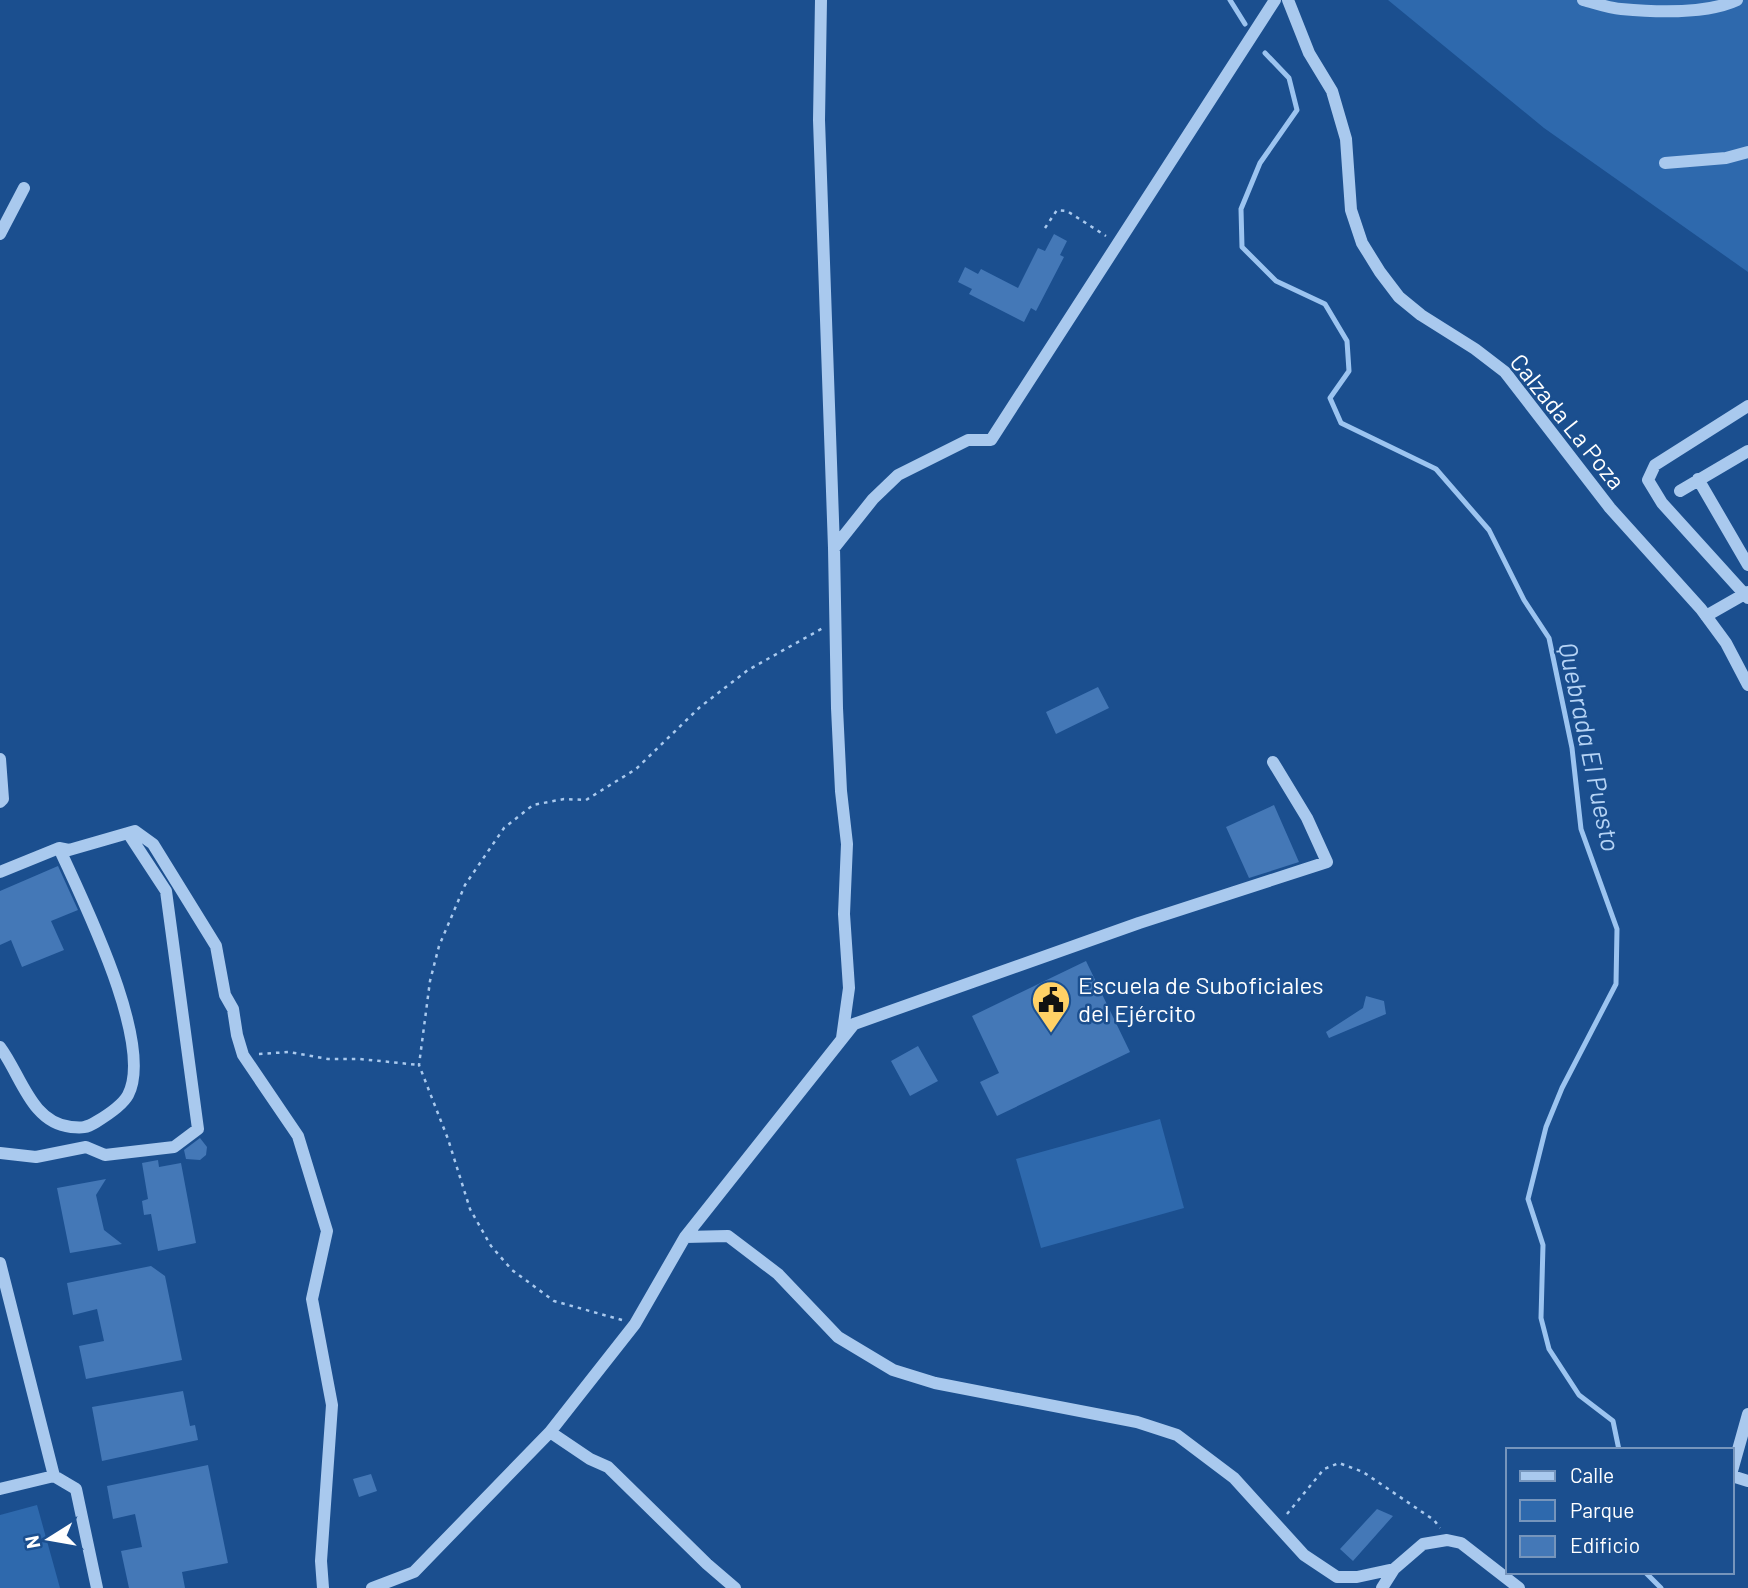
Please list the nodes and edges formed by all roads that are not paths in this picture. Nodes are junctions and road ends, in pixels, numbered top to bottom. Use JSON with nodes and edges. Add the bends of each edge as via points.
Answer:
{"nodes":[{"id":1,"x":821,"y":0,"type":"edge"},
{"id":2,"x":1275,"y":0,"type":"edge"},
{"id":3,"x":1288,"y":0,"type":"edge"},
{"id":4,"x":1583,"y":0,"type":"edge"},
{"id":5,"x":1737,"y":0,"type":"edge"},
{"id":6,"x":1748,"y":152,"type":"edge"},
{"id":7,"x":1665,"y":163,"type":"dead end"},
{"id":8,"x":24,"y":188,"type":"dead end"},
{"id":9,"x":0,"y":234,"type":"edge"},
{"id":10,"x":1748,"y":406,"type":"edge"},
{"id":11,"x":1748,"y":451,"type":"edge"},
{"id":12,"x":1698,"y":479,"type":"junction"},
{"id":13,"x":1680,"y":491,"type":"dead end"},
{"id":14,"x":834,"y":548,"type":"junction"},
{"id":15,"x":1748,"y":565,"type":"edge"},
{"id":16,"x":1747,"y":595,"type":"edge"},
{"id":17,"x":1706,"y":616,"type":"junction"},
{"id":18,"x":1748,"y":685,"type":"edge"},
{"id":19,"x":0,"y":759,"type":"edge"},
{"id":20,"x":1273,"y":762,"type":"dead end"},
{"id":21,"x":0,"y":802,"type":"edge"},
{"id":22,"x":128,"y":833,"type":"junction"},
{"id":23,"x":60,"y":848,"type":"junction"},
{"id":24,"x":0,"y":872,"type":"edge"},
{"id":25,"x":842,"y":1039,"type":"junction"},
{"id":26,"x":0,"y":1047,"type":"edge"},
{"id":27,"x":85,"y":1129,"type":"junction"},
{"id":28,"x":86,"y":1147,"type":"junction"},
{"id":29,"x":0,"y":1153,"type":"edge"},
{"id":30,"x":685,"y":1237,"type":"junction"},
{"id":31,"x":0,"y":1263,"type":"edge"},
{"id":32,"x":1748,"y":1414,"type":"edge"},
{"id":33,"x":550,"y":1432,"type":"junction"},
{"id":34,"x":1734,"y":1466,"type":"edge"},
{"id":35,"x":54,"y":1476,"type":"junction"},
{"id":36,"x":0,"y":1489,"type":"edge"},
{"id":37,"x":1394,"y":1569,"type":"junction"},
{"id":38,"x":97,"y":1588,"type":"edge"},
{"id":39,"x":323,"y":1588,"type":"edge"},
{"id":40,"x":372,"y":1588,"type":"edge"},
{"id":41,"x":735,"y":1588,"type":"edge"},
{"id":42,"x":1382,"y":1588,"type":"edge"},
{"id":43,"x":1520,"y":1588,"type":"edge"}],
"edges":[{"from":1,"to":14,"type":"street","via":[[819,120]]},
{"from":2,"to":14,"type":"street","via":[[991,440],[968,440],[898,475]]},
{"from":3,"to":17,"type":"street","name":"Calzada La Poza","via":[[1309,53],[1332,92],[1346,139],[1350,210],[1362,243],[1380,272],[1410,306],[1505,372],[1610,508]]},
{"from":4,"to":5,"type":"street","via":[[1619,9],[1669,11]]},
{"from":6,"to":7,"type":"street"},
{"from":8,"to":9,"type":"street"},
{"from":10,"to":16,"type":"street","via":[[1655,465],[1648,480],[1662,503]]},
{"from":11,"to":12,"type":"street"},
{"from":12,"to":13,"type":"street"},
{"from":12,"to":15,"type":"street"},
{"from":14,"to":25,"type":"street","via":[[841,792],[847,844],[844,914],[849,988]]},
{"from":16,"to":17,"type":"street"},
{"from":17,"to":18,"type":"street","name":"Calzada La Poza","via":[[1727,643]]},
{"from":19,"to":21,"type":"street"},
{"from":20,"to":25,"type":"street","via":[[1327,862],[854,1024]]},
{"from":22,"to":23,"type":"street","via":[[69,850]]},
{"from":22,"to":28,"type":"street","via":[[166,891],[198,1129],[174,1147],[104,1156]]},
{"from":22,"to":39,"type":"street","via":[[135,831],[153,844],[216,946],[243,1055],[298,1136],[327,1231],[312,1299],[332,1405]]},
{"from":23,"to":24,"type":"street"},
{"from":23,"to":27,"type":"street","via":[[110,963],[136,1066],[128,1095]]},
{"from":25,"to":30,"type":"street"},
{"from":26,"to":27,"type":"street","via":[[34,1106],[57,1125]]},
{"from":27,"to":28,"type":"street"},
{"from":28,"to":29,"type":"street","via":[[36,1157]]},
{"from":30,"to":33,"type":"street","via":[[635,1324]]},
{"from":30,"to":37,"type":"street","via":[[728,1236],[778,1274],[838,1337],[893,1370],[935,1383],[1137,1422],[1177,1435],[1234,1478],[1304,1555],[1337,1577]]},
{"from":31,"to":35,"type":"street"},
{"from":32,"to":34,"type":"street"},
{"from":33,"to":40,"type":"street","via":[[414,1572]]},
{"from":33,"to":41,"type":"street","via":[[608,1467]]},
{"from":35,"to":36,"type":"street"},
{"from":35,"to":38,"type":"street","via":[[76,1489]]},
{"from":37,"to":42,"type":"street"},
{"from":37,"to":43,"type":"street","via":[[1423,1544],[1447,1540],[1461,1543]]}]}
